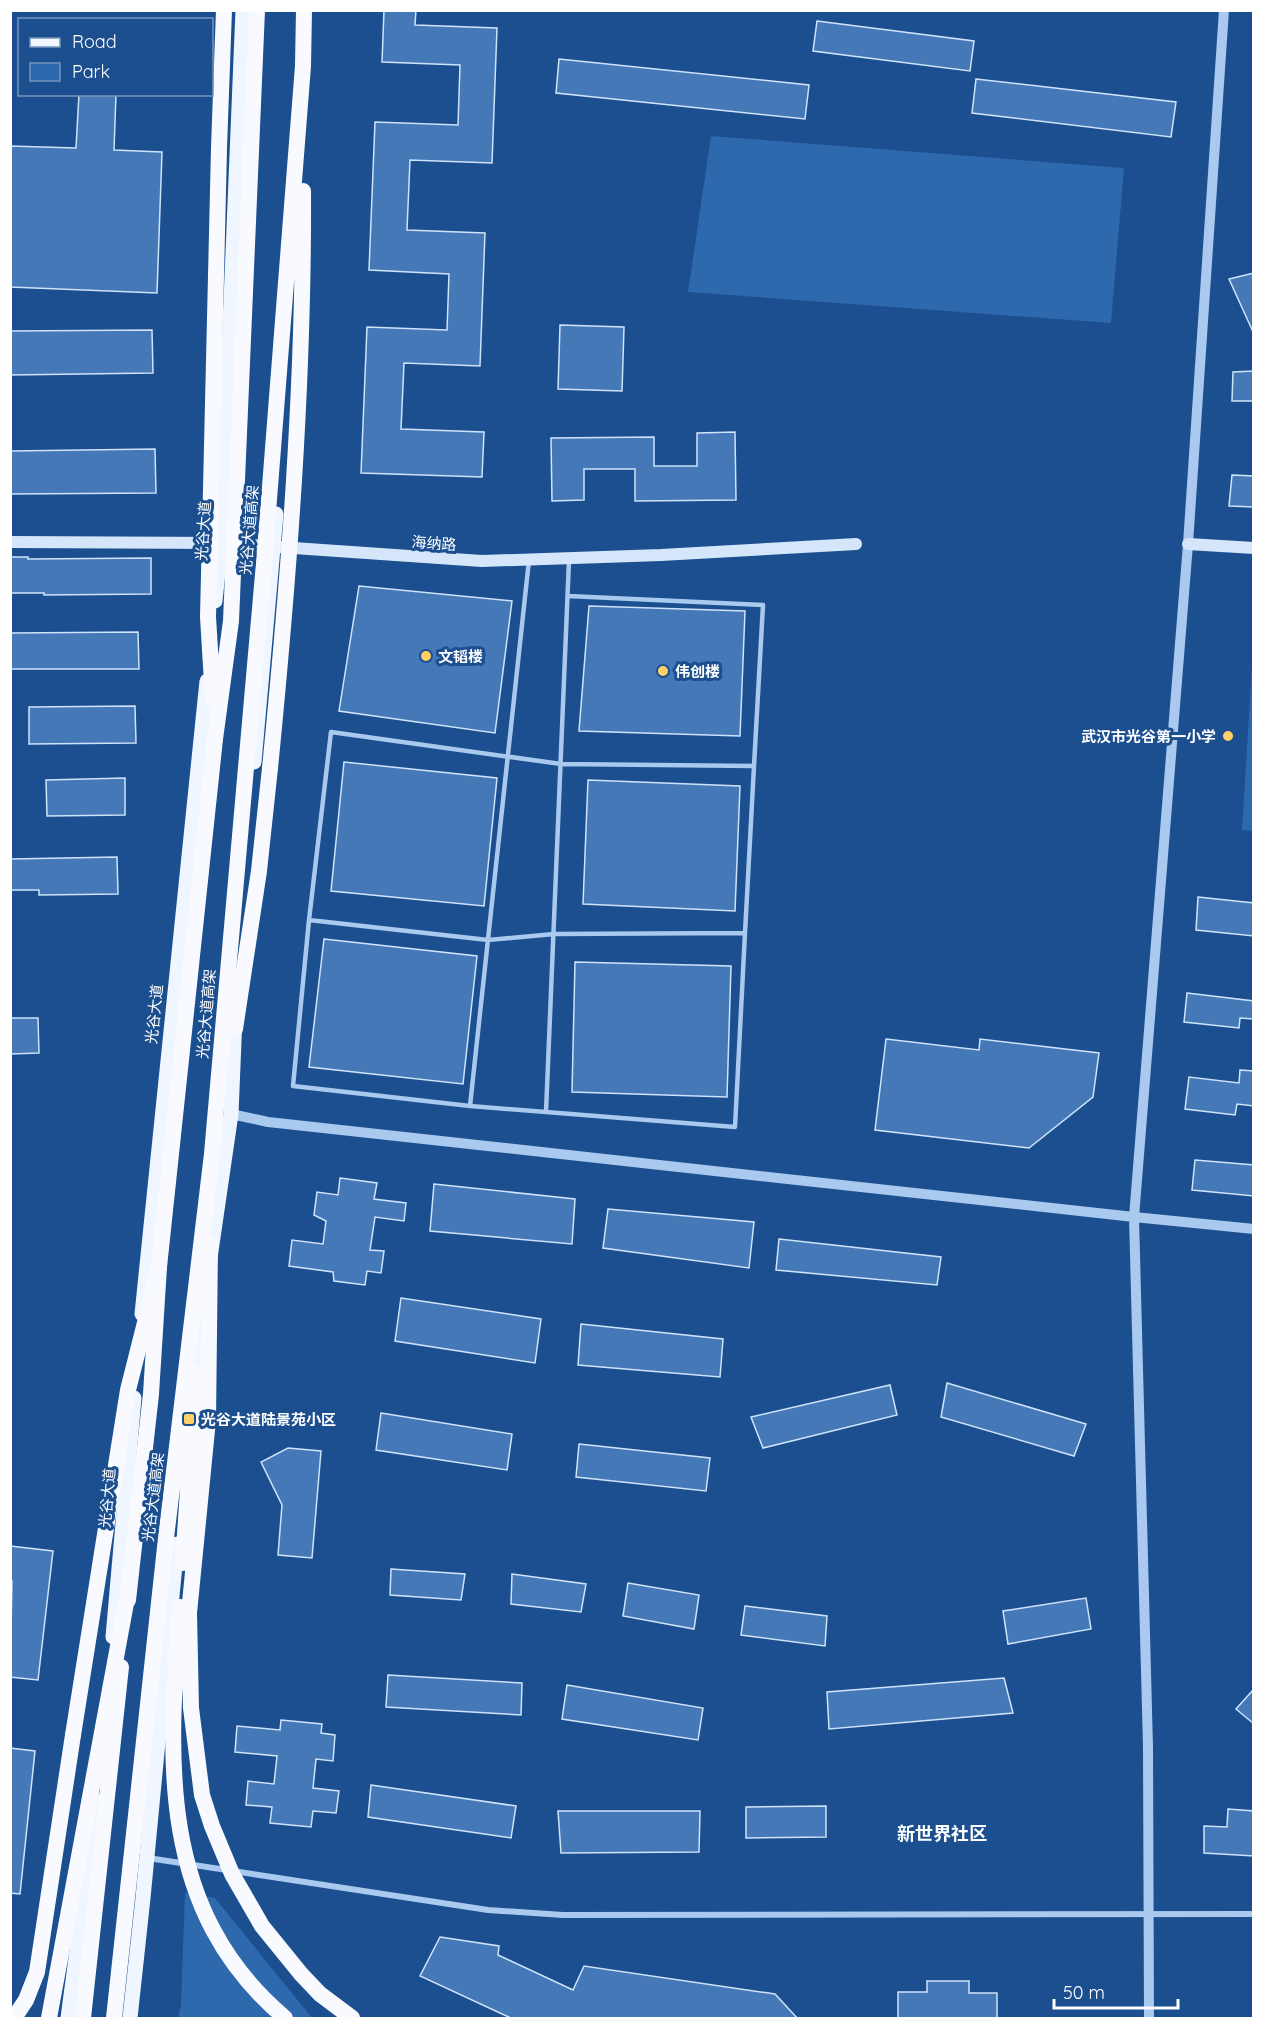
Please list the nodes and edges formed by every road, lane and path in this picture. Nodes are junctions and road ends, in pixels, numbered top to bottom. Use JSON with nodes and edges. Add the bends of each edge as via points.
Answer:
{"nodes":[{"id":1,"x":224,"y":10,"type":"edge"},
{"id":2,"x":243,"y":10,"type":"edge"},
{"id":3,"x":257,"y":10,"type":"edge"},
{"id":4,"x":298,"y":10,"type":"edge"},
{"id":5,"x":304,"y":10,"type":"edge"},
{"id":6,"x":1224,"y":10,"type":"edge"},
{"id":7,"x":303,"y":66,"type":"junction"},
{"id":8,"x":10,"y":542,"type":"edge"},
{"id":9,"x":221,"y":543,"type":"junction"},
{"id":10,"x":856,"y":544,"type":"dead end"},
{"id":11,"x":1188,"y":544,"type":"junction"},
{"id":12,"x":274,"y":546,"type":"junction"},
{"id":13,"x":1254,"y":548,"type":"edge"},
{"id":14,"x":569,"y":558,"type":"junction"},
{"id":15,"x":529,"y":560,"type":"junction"},
{"id":16,"x":567,"y":596,"type":"junction"},
{"id":17,"x":215,"y":739,"type":"junction"},
{"id":18,"x":508,"y":757,"type":"junction"},
{"id":19,"x":561,"y":764,"type":"junction"},
{"id":20,"x":754,"y":765,"type":"junction"},
{"id":21,"x":309,"y":920,"type":"junction"},
{"id":22,"x":745,"y":933,"type":"junction"},
{"id":23,"x":554,"y":934,"type":"junction"},
{"id":24,"x":488,"y":940,"type":"junction"},
{"id":25,"x":235,"y":1029,"type":"junction"},
{"id":26,"x":470,"y":1106,"type":"junction"},
{"id":27,"x":546,"y":1112,"type":"junction"},
{"id":28,"x":231,"y":1114,"type":"junction"},
{"id":29,"x":212,"y":1154,"type":"junction"},
{"id":30,"x":1134,"y":1217,"type":"junction"},
{"id":31,"x":1254,"y":1229,"type":"edge"},
{"id":32,"x":159,"y":1267,"type":"junction"},
{"id":33,"x":129,"y":1587,"type":"junction"},
{"id":34,"x":147,"y":1858,"type":"junction"},
{"id":35,"x":1147,"y":1913,"type":"junction"},
{"id":36,"x":1254,"y":1914,"type":"edge"},
{"id":37,"x":14,"y":2019,"type":"edge"},
{"id":38,"x":49,"y":2019,"type":"edge"},
{"id":39,"x":68,"y":2019,"type":"edge"},
{"id":40,"x":83,"y":2019,"type":"edge"},
{"id":41,"x":114,"y":2019,"type":"edge"},
{"id":42,"x":130,"y":2019,"type":"edge"},
{"id":43,"x":285,"y":2019,"type":"edge"},
{"id":44,"x":352,"y":2019,"type":"edge"},
{"id":45,"x":1149,"y":2019,"type":"edge"}],
"edges":[{"from":1,"to":17,"type":"highway","bridge":true,"via":[[208,617]]},
{"from":2,"to":9,"type":"main road","name":"光谷大道"},
{"from":3,"to":17,"type":"highway","name":"光谷大道高架","bridge":true,"via":[[231,621]]},
{"from":4,"to":12,"type":"main road"},
{"from":5,"to":7,"type":"highway","name":"光谷大道高架","bridge":true},
{"from":6,"to":11,"type":"street"},
{"from":7,"to":25,"type":"highway","bridge":true,"via":[[303,264],[296,465],[259,871]]},
{"from":7,"to":29,"type":"highway","name":"光谷大道高架","bridge":true},
{"from":8,"to":9,"type":"main road","name":"海纳路"},
{"from":9,"to":12,"type":"main road","name":"海纳路"},
{"from":9,"to":39,"type":"main road","name":"光谷大道","via":[[145,1275],[104,1743]]},
{"from":10,"to":14,"type":"main road","name":"海纳路"},
{"from":11,"to":13,"type":"main road"},
{"from":11,"to":30,"type":"street"},
{"from":12,"to":15,"type":"main road","name":"海纳路","via":[[482,561]]},
{"from":12,"to":25,"type":"main road","via":[[240,898]]},
{"from":14,"to":15,"type":"main road","name":"海纳路"},
{"from":14,"to":16,"type":"lane"},
{"from":15,"to":18,"type":"lane"},
{"from":16,"to":19,"type":"lane"},
{"from":16,"to":20,"type":"lane","via":[[763,605]]},
{"from":17,"to":32,"type":"highway","name":"光谷大道高架"},
{"from":18,"to":19,"type":"lane"},
{"from":18,"to":21,"type":"lane","via":[[331,732]]},
{"from":18,"to":24,"type":"lane"},
{"from":19,"to":20,"type":"lane"},
{"from":19,"to":23,"type":"lane"},
{"from":20,"to":22,"type":"lane"},
{"from":21,"to":24,"type":"lane"},
{"from":21,"to":26,"type":"lane","via":[[293,1086]]},
{"from":22,"to":23,"type":"lane"},
{"from":22,"to":27,"type":"lane","via":[[735,1127]]},
{"from":23,"to":24,"type":"lane"},
{"from":23,"to":27,"type":"lane"},
{"from":24,"to":26,"type":"lane"},
{"from":25,"to":28,"type":"main road"},
{"from":26,"to":27,"type":"lane"},
{"from":28,"to":30,"type":"street","via":[[268,1122]]},
{"from":28,"to":34,"type":"main road","via":[[189,1419]]},
{"from":29,"to":41,"type":"highway","name":"光谷大道高架","bridge":true},
{"from":29,"to":43,"type":"highway","bridge":true,"via":[[179,1616],[172,1751],[174,1790],[181,1843],[207,1920],[238,1970]]},
{"from":29,"to":44,"type":"highway","bridge":true,"via":[[208,1420],[189,1613],[191,1708],[202,1795],[232,1874],[262,1926],[314,1987]]},
{"from":30,"to":31,"type":"street"},
{"from":30,"to":35,"type":"street","via":[[1148,1747]]},
{"from":32,"to":33,"type":"highway","name":"光谷大道高架","bridge":true},
{"from":32,"to":37,"type":"highway","bridge":true,"via":[[128,1390],[37,1972]]},
{"from":33,"to":38,"type":"highway","bridge":true},
{"from":33,"to":40,"type":"highway","name":"光谷大道高架","bridge":true},
{"from":34,"to":35,"type":"street","via":[[488,1910],[563,1915]]},
{"from":34,"to":42,"type":"main road"},
{"from":35,"to":36,"type":"street"},
{"from":35,"to":45,"type":"street"}]}
